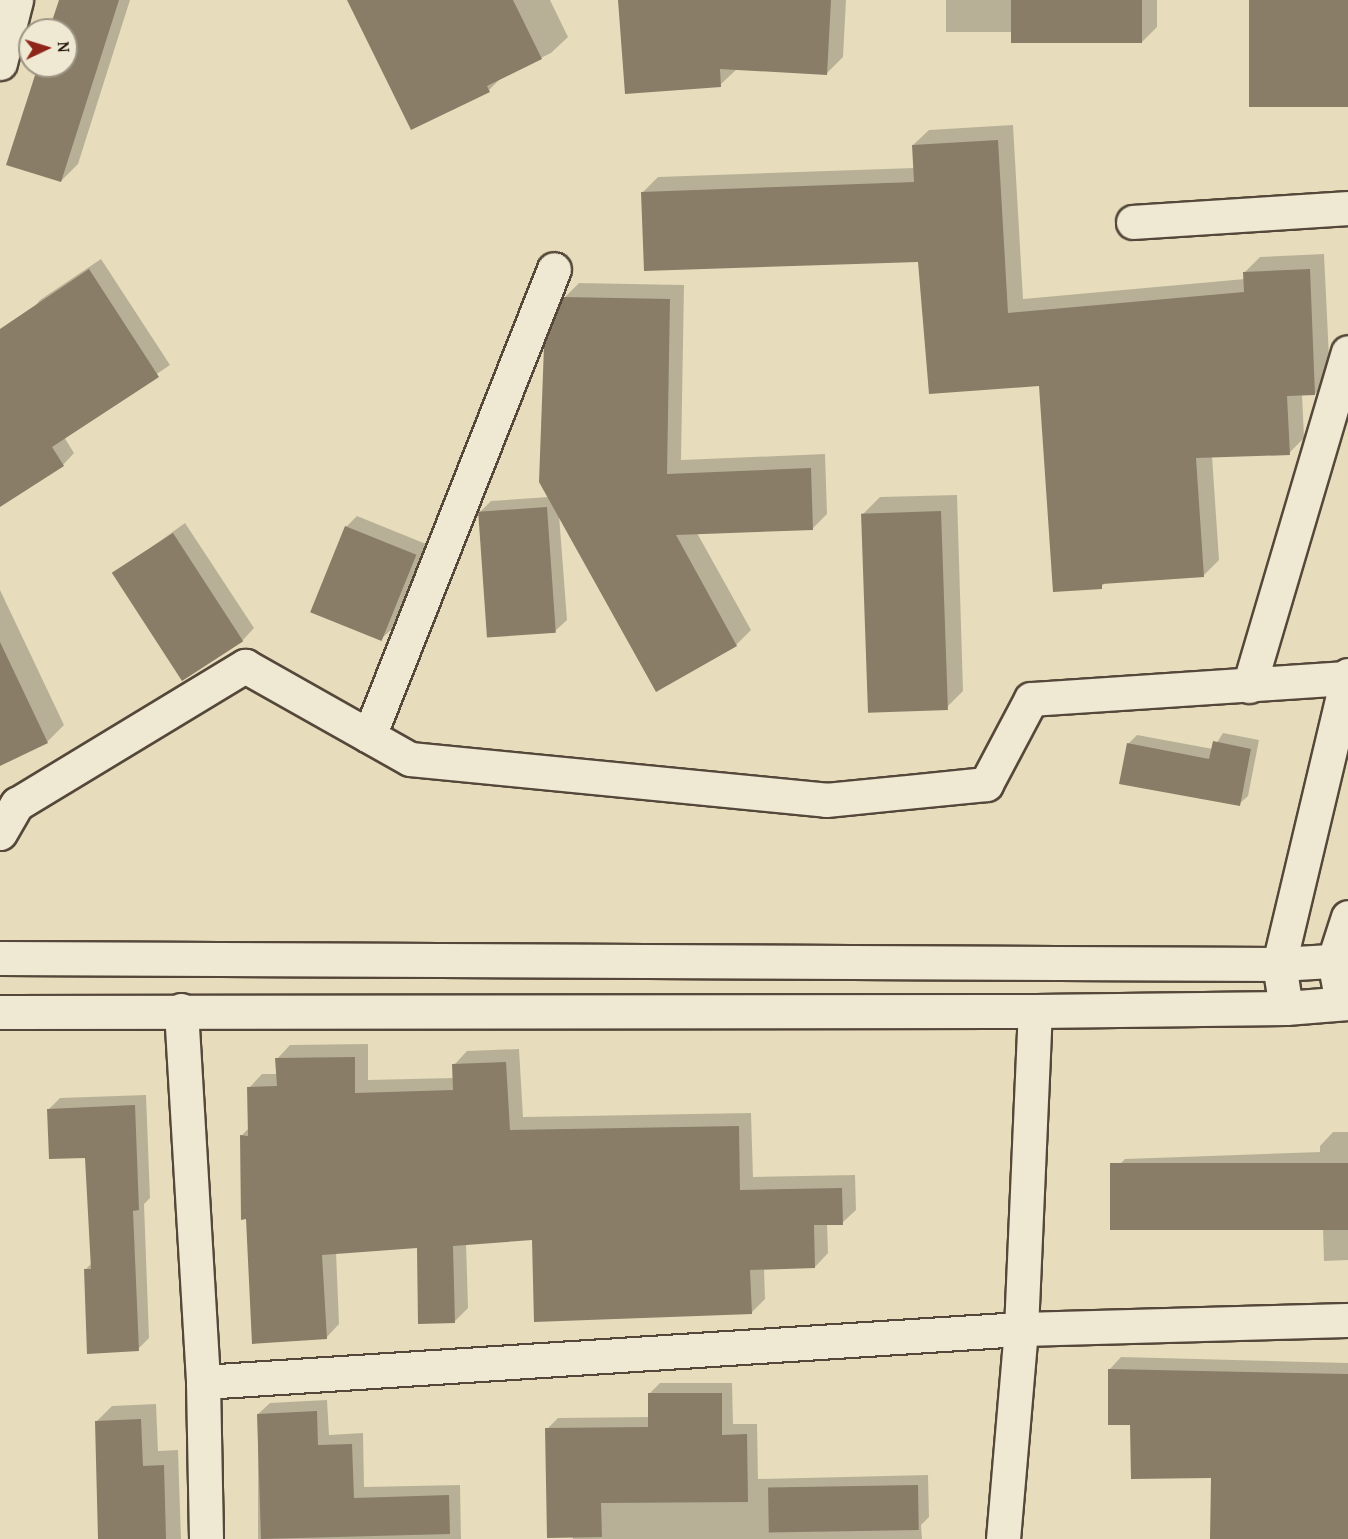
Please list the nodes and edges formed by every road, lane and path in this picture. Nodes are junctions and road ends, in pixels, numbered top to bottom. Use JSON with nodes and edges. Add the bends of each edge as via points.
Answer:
{"nodes":[{"id":1,"x":16,"y":0,"type":"edge"},
{"id":2,"x":0,"y":63,"type":"edge"},
{"id":3,"x":1348,"y":208,"type":"edge"},
{"id":4,"x":1133,"y":222,"type":"dead end"},
{"id":5,"x":554,"y":269,"type":"dead end"},
{"id":6,"x":1348,"y":352,"type":"edge"},
{"id":7,"x":1348,"y":677,"type":"edge"},
{"id":8,"x":1249,"y":686,"type":"junction"},
{"id":9,"x":369,"y":736,"type":"junction"},
{"id":10,"x":0,"y":833,"type":"edge"},
{"id":11,"x":1348,"y":917,"type":"edge"},
{"id":12,"x":0,"y":958,"type":"edge"},
{"id":13,"x":1341,"y":960,"type":"edge"},
{"id":14,"x":1279,"y":964,"type":"junction"},
{"id":15,"x":1345,"y":1003,"type":"edge"},
{"id":16,"x":1286,"y":1008,"type":"junction"},
{"id":17,"x":181,"y":1010,"type":"junction"},
{"id":18,"x":1035,"y":1011,"type":"junction"},
{"id":19,"x":0,"y":1012,"type":"edge"},
{"id":20,"x":1348,"y":1320,"type":"edge"},
{"id":21,"x":1021,"y":1329,"type":"junction"},
{"id":22,"x":203,"y":1382,"type":"junction"},
{"id":23,"x":206,"y":1539,"type":"edge"},
{"id":24,"x":1003,"y":1539,"type":"edge"}],
"edges":[{"from":1,"to":2,"type":"street"},
{"from":3,"to":4,"type":"street"},
{"from":5,"to":9,"type":"street"},
{"from":6,"to":8,"type":"street"},
{"from":7,"to":8,"type":"street"},
{"from":7,"to":14,"type":"street"},
{"from":8,"to":9,"type":"street","via":[[1031,699],[986,784],[826,800],[410,759]]},
{"from":9,"to":10,"type":"street","via":[[245,666],[16,804]]},
{"from":11,"to":13,"type":"street"},
{"from":12,"to":14,"type":"street"},
{"from":13,"to":14,"type":"street"},
{"from":13,"to":15,"type":"street"},
{"from":14,"to":16,"type":"street"},
{"from":15,"to":16,"type":"street"},
{"from":16,"to":18,"type":"street"},
{"from":17,"to":18,"type":"street"},
{"from":17,"to":19,"type":"street"},
{"from":17,"to":22,"type":"street"},
{"from":18,"to":21,"type":"street"},
{"from":20,"to":21,"type":"street"},
{"from":21,"to":22,"type":"street"},
{"from":21,"to":24,"type":"street"},
{"from":22,"to":23,"type":"street"}]}
